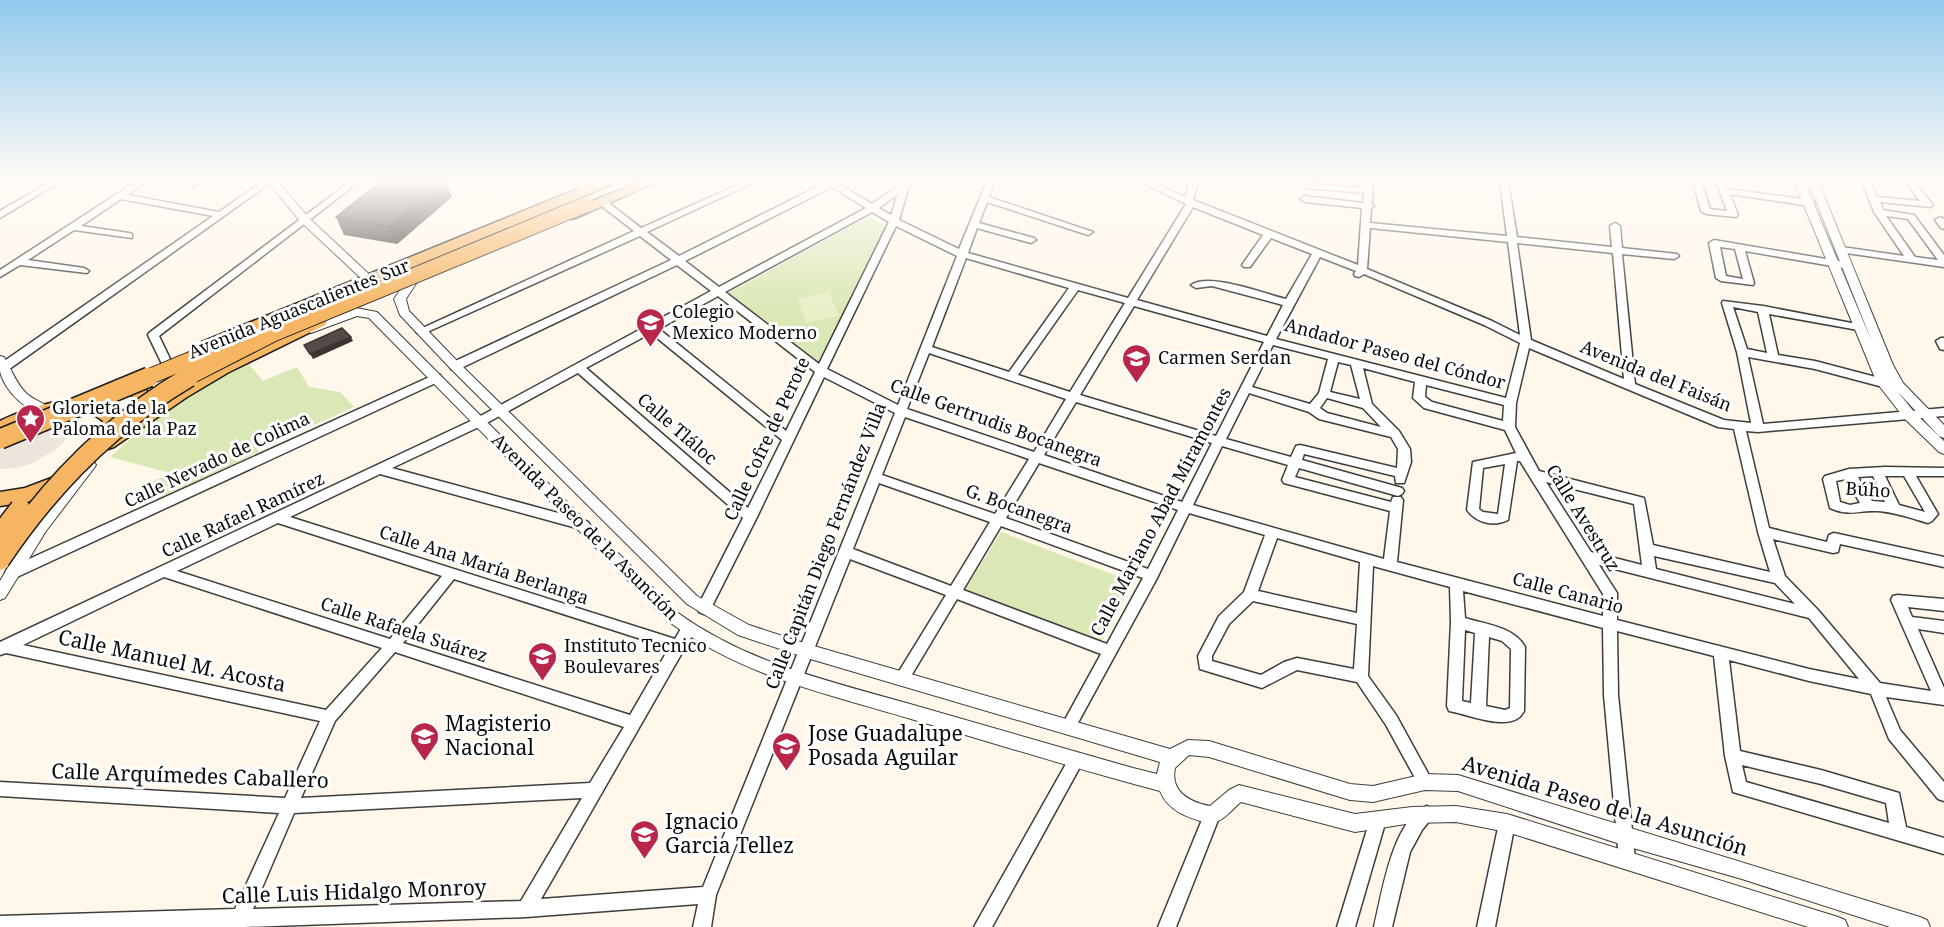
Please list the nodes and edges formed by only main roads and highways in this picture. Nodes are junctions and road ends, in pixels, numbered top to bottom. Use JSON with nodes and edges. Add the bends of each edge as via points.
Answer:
{"nodes":[{"id":1,"x":493,"y":224,"type":"edge"},
{"id":2,"x":515,"y":224,"type":"edge"},
{"id":3,"x":536,"y":224,"type":"edge"},
{"id":4,"x":549,"y":224,"type":"edge"},
{"id":5,"x":233,"y":342,"type":"junction"},
{"id":6,"x":167,"y":363,"type":"junction"},
{"id":7,"x":181,"y":393,"type":"junction"},
{"id":8,"x":51,"y":409,"type":"junction"},
{"id":9,"x":0,"y":429,"type":"edge"},
{"id":10,"x":0,"y":439,"type":"edge"},
{"id":11,"x":106,"y":447,"type":"junction"},
{"id":12,"x":0,"y":499,"type":"edge"},
{"id":13,"x":0,"y":534,"type":"edge"},
{"id":14,"x":0,"y":560,"type":"edge"}],
"edges":[{"from":1,"to":6,"type":"main road","name":"Avenida Aguascalientes Sur"},
{"from":2,"to":5,"type":"main road","name":"Avenida Aguascalientes Sur"},
{"from":3,"to":14,"type":"main road","name":"Avenida Aguascalientes Sur","bridge":true,"via":[[246,345],[192,375],[134,413],[80,459],[18,530]]},
{"from":4,"to":7,"type":"main road","name":"Avenida Aguascalientes Sur","via":[[283,339]]},
{"from":5,"to":10,"type":"main road","bridge":true},
{"from":5,"to":13,"type":"main road","name":"Avenida Aguascalientes Sur","bridge":true,"via":[[152,390],[103,426],[43,480]]},
{"from":6,"to":7,"type":"main road","via":[[144,378],[136,391],[150,399]]},
{"from":6,"to":8,"type":"main road","name":"Avenida Aguascalientes Sur"},
{"from":7,"to":11,"type":"main road"},
{"from":8,"to":9,"type":"main road","name":"Avenida Aguascalientes Sur"},
{"from":8,"to":11,"type":"main road","name":"Avenida Aguascalientes Sur","via":[[86,406],[106,413],[113,428]]},
{"from":11,"to":12,"type":"main road","via":[[89,464],[50,488]]}]}
